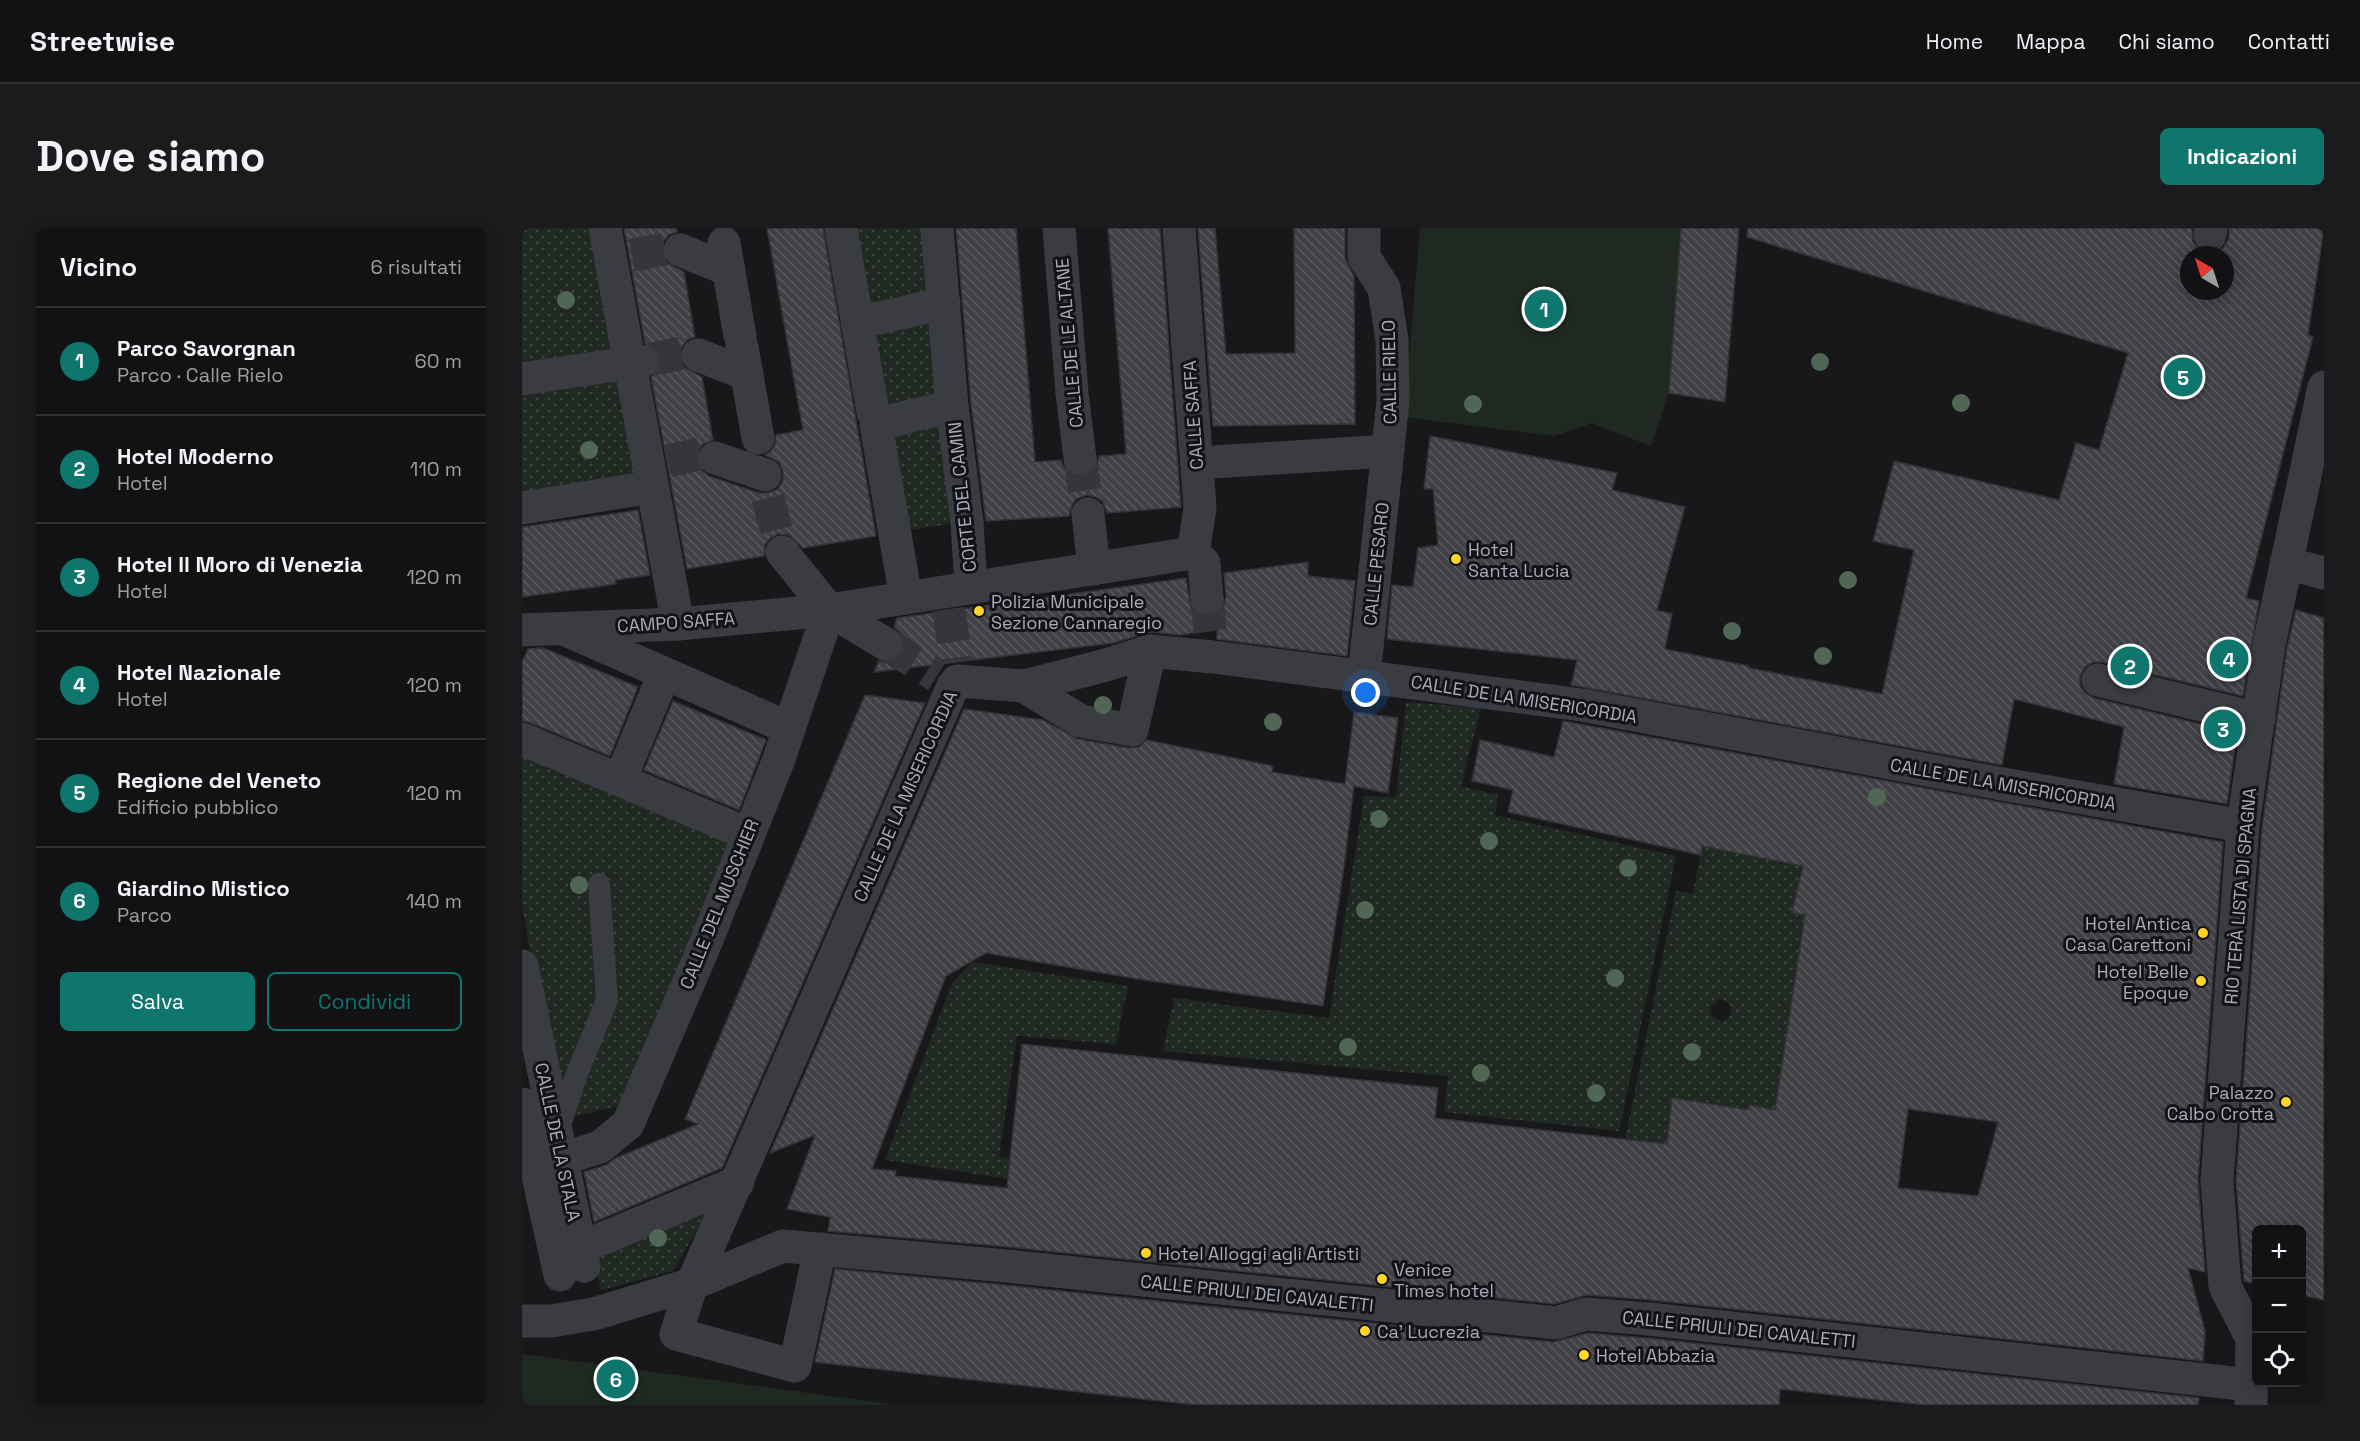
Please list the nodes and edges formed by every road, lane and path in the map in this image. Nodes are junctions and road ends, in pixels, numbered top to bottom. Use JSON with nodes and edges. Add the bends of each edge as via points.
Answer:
{"nodes":[{"id":1,"x":841,"y":228,"type":"edge"},
{"id":2,"x":937,"y":228,"type":"edge"},
{"id":3,"x":1059,"y":228,"type":"edge"},
{"id":4,"x":1179,"y":228,"type":"edge"},
{"id":5,"x":1364,"y":228,"type":"edge"},
{"id":6,"x":724,"y":243,"type":"edge"},
{"id":7,"x":613,"y":248,"type":"edge"},
{"id":8,"x":680,"y":250,"type":"tunnel mouth"},
{"id":9,"x":944,"y":303,"type":"junction"},
{"id":10,"x":858,"y":323,"type":"junction"},
{"id":11,"x":743,"y":352,"type":"junction"},
{"id":12,"x":698,"y":356,"type":"tunnel mouth"},
{"id":13,"x":635,"y":362,"type":"junction"},
{"id":14,"x":522,"y":379,"type":"edge"},
{"id":15,"x":2324,"y":387,"type":"edge"},
{"id":16,"x":952,"y":406,"type":"junction"},
{"id":17,"x":878,"y":419,"type":"junction"},
{"id":18,"x":1388,"y":451,"type":"junction"},
{"id":19,"x":716,"y":458,"type":"tunnel mouth"},
{"id":20,"x":1080,"y":458,"type":"tunnel mouth"},
{"id":21,"x":1197,"y":463,"type":"junction"},
{"id":22,"x":653,"y":471,"type":"junction"},
{"id":23,"x":2315,"y":476,"type":"edge"},
{"id":24,"x":522,"y":508,"type":"edge"},
{"id":25,"x":1088,"y":514,"type":"tunnel mouth"},
{"id":26,"x":782,"y":552,"type":"tunnel mouth"},
{"id":27,"x":1193,"y":553,"type":"junction"},
{"id":28,"x":2286,"y":563,"type":"junction"},
{"id":29,"x":1094,"y":568,"type":"junction"},
{"id":30,"x":2324,"y":573,"type":"edge"},
{"id":31,"x":956,"y":596,"type":"junction"},
{"id":32,"x":906,"y":598,"type":"junction"},
{"id":33,"x":1207,"y":598,"type":"tunnel mouth"},
{"id":34,"x":829,"y":610,"type":"junction"},
{"id":35,"x":678,"y":624,"type":"junction"},
{"id":36,"x":561,"y":628,"type":"junction"},
{"id":37,"x":522,"y":630,"type":"edge"},
{"id":38,"x":886,"y":644,"type":"tunnel mouth"},
{"id":39,"x":1150,"y":651,"type":"junction"},
{"id":40,"x":664,"y":674,"type":"junction"},
{"id":41,"x":1364,"y":676,"type":"junction"},
{"id":42,"x":2098,"y":680,"type":"dead end"},
{"id":43,"x":1023,"y":686,"type":"junction"},
{"id":44,"x":2259,"y":719,"type":"junction"},
{"id":45,"x":789,"y":728,"type":"junction"},
{"id":46,"x":522,"y":739,"type":"edge"},
{"id":47,"x":620,"y":780,"type":"junction"},
{"id":48,"x":2243,"y":826,"type":"junction"},
{"id":49,"x":748,"y":834,"type":"junction"},
{"id":50,"x":598,"y":884,"type":"dead end"},
{"id":51,"x":522,"y":966,"type":"edge"},
{"id":52,"x":522,"y":1104,"type":"edge"},
{"id":53,"x":559,"y":1147,"type":"junction"},
{"id":54,"x":738,"y":1182,"type":"junction"},
{"id":55,"x":533,"y":1204,"type":"edge"},
{"id":56,"x":819,"y":1249,"type":"junction"},
{"id":57,"x":575,"y":1270,"type":"junction"},
{"id":58,"x":692,"y":1284,"type":"junction"},
{"id":59,"x":581,"y":1316,"type":"junction"},
{"id":60,"x":522,"y":1321,"type":"edge"},
{"id":61,"x":2251,"y":1395,"type":"edge"}],
"edges":[{"from":1,"to":10,"type":"street"},
{"from":2,"to":9,"type":"street","name":"CORTE DEL CAMIN"},
{"from":3,"to":20,"type":"street","name":"CALLE DE LE ALTANE"},
{"from":4,"to":21,"type":"street","name":"CALLE SAFFA"},
{"from":5,"to":18,"type":"street","name":"CALLE RIELO","via":[[1364,257],[1384,288],[1392,340],[1393,401]]},
{"from":6,"to":8,"type":"street"},
{"from":6,"to":11,"type":"street"},
{"from":7,"to":13,"type":"street"},
{"from":9,"to":10,"type":"street"},
{"from":9,"to":16,"type":"street","name":"CORTE DEL CAMIN"},
{"from":10,"to":17,"type":"street"},
{"from":11,"to":12,"type":"street"},
{"from":11,"to":19,"type":"street","via":[[763,465]]},
{"from":13,"to":14,"type":"street"},
{"from":13,"to":22,"type":"street"},
{"from":15,"to":23,"type":"street","name":"RIO TERÀ LISTA DI SPAGNA"},
{"from":16,"to":17,"type":"street","name":"CORTE DEL CAMIN"},
{"from":16,"to":31,"type":"street","name":"CORTE DEL CAMIN","via":[[967,522]]},
{"from":17,"to":32,"type":"street"},
{"from":18,"to":21,"type":"street"},
{"from":18,"to":41,"type":"street","name":"CALLE PESARO"},
{"from":21,"to":27,"type":"street","name":"CALLE SAFFA","via":[[1200,508]]},
{"from":22,"to":24,"type":"street"},
{"from":22,"to":35,"type":"street"},
{"from":23,"to":28,"type":"street","name":"RIO TERÀ LISTA DI SPAGNA"},
{"from":25,"to":29,"type":"street"},
{"from":26,"to":34,"type":"street"},
{"from":27,"to":29,"type":"street","name":"CAMPO SAFFA"},
{"from":27,"to":33,"type":"street","via":[[1204,563]]},
{"from":28,"to":30,"type":"street"},
{"from":28,"to":44,"type":"street","name":"RIO TERÀ LISTA DI SPAGNA"},
{"from":29,"to":31,"type":"street","name":"CAMPO SAFFA"},
{"from":31,"to":32,"type":"street","name":"CAMPO SAFFA"},
{"from":32,"to":34,"type":"street","name":"CAMPO SAFFA"},
{"from":34,"to":35,"type":"street","name":"CAMPO SAFFA"},
{"from":34,"to":38,"type":"street"},
{"from":34,"to":45,"type":"street","name":"CALLE DEL MUSCHIER"},
{"from":35,"to":36,"type":"street","name":"CAMPO SAFFA"},
{"from":36,"to":37,"type":"street","name":"CAMPO SAFFA"},
{"from":36,"to":40,"type":"street"},
{"from":39,"to":41,"type":"street","name":"CALLE DE LA MISERICORDIA","via":[[1212,644]]},
{"from":39,"to":43,"type":"street","name":"CALLE DE LA MISERICORDIA"},
{"from":39,"to":43,"type":"street","via":[[1132,730],[1081,721]]},
{"from":40,"to":45,"type":"street"},
{"from":40,"to":47,"type":"street"},
{"from":41,"to":48,"type":"street","name":"CALLE DE LA MISERICORDIA","via":[[1582,705]]},
{"from":42,"to":44,"type":"street"},
{"from":43,"to":54,"type":"street","name":"CALLE DE LA MISERICORDIA","via":[[951,676]]},
{"from":44,"to":48,"type":"street","name":"RIO TERÀ LISTA DI SPAGNA"},
{"from":45,"to":49,"type":"street","name":"CALLE DEL MUSCHIER"},
{"from":46,"to":47,"type":"street"},
{"from":47,"to":49,"type":"street"},
{"from":48,"to":61,"type":"street","name":"RIO TERÀ LISTA DI SPAGNA","via":[[2217,1181],[2225,1286],[2252,1339]]},
{"from":49,"to":53,"type":"street","name":"CALLE DEL MUSCHIER","via":[[628,1124],[600,1147]]},
{"from":50,"to":53,"type":"lane","via":[[607,1000],[574,1079]]},
{"from":51,"to":53,"type":"street","name":"CALLE DE LA STALA"},
{"from":52,"to":55,"type":"street"},
{"from":53,"to":57,"type":"street","name":"CALLE DE LA STALA"},
{"from":54,"to":57,"type":"street","name":"CALLE DE LA STALA"},
{"from":54,"to":58,"type":"street","name":"CALLE DE LA MISERICORDIA"},
{"from":55,"to":57,"type":"street"},
{"from":56,"to":58,"type":"street","name":"CALLE PRIULI DEI CAVALETTI","via":[[783,1246]]},
{"from":56,"to":58,"type":"street","name":"CALLE DE LA MISERICORDIA","via":[[795,1366],[676,1334]]},
{"from":56,"to":61,"type":"street","name":"CALLE PRIULI DEI CAVALETTI","via":[[1556,1323],[1586,1314],[1649,1319]]},
{"from":57,"to":59,"type":"street","name":"CALLE DE LA STALA"},
{"from":58,"to":59,"type":"street","name":"CALLE PRIULI DEI CAVALETTI"},
{"from":59,"to":60,"type":"street","name":"CALLE PRIULI DEI CAVALETTI"}]}
